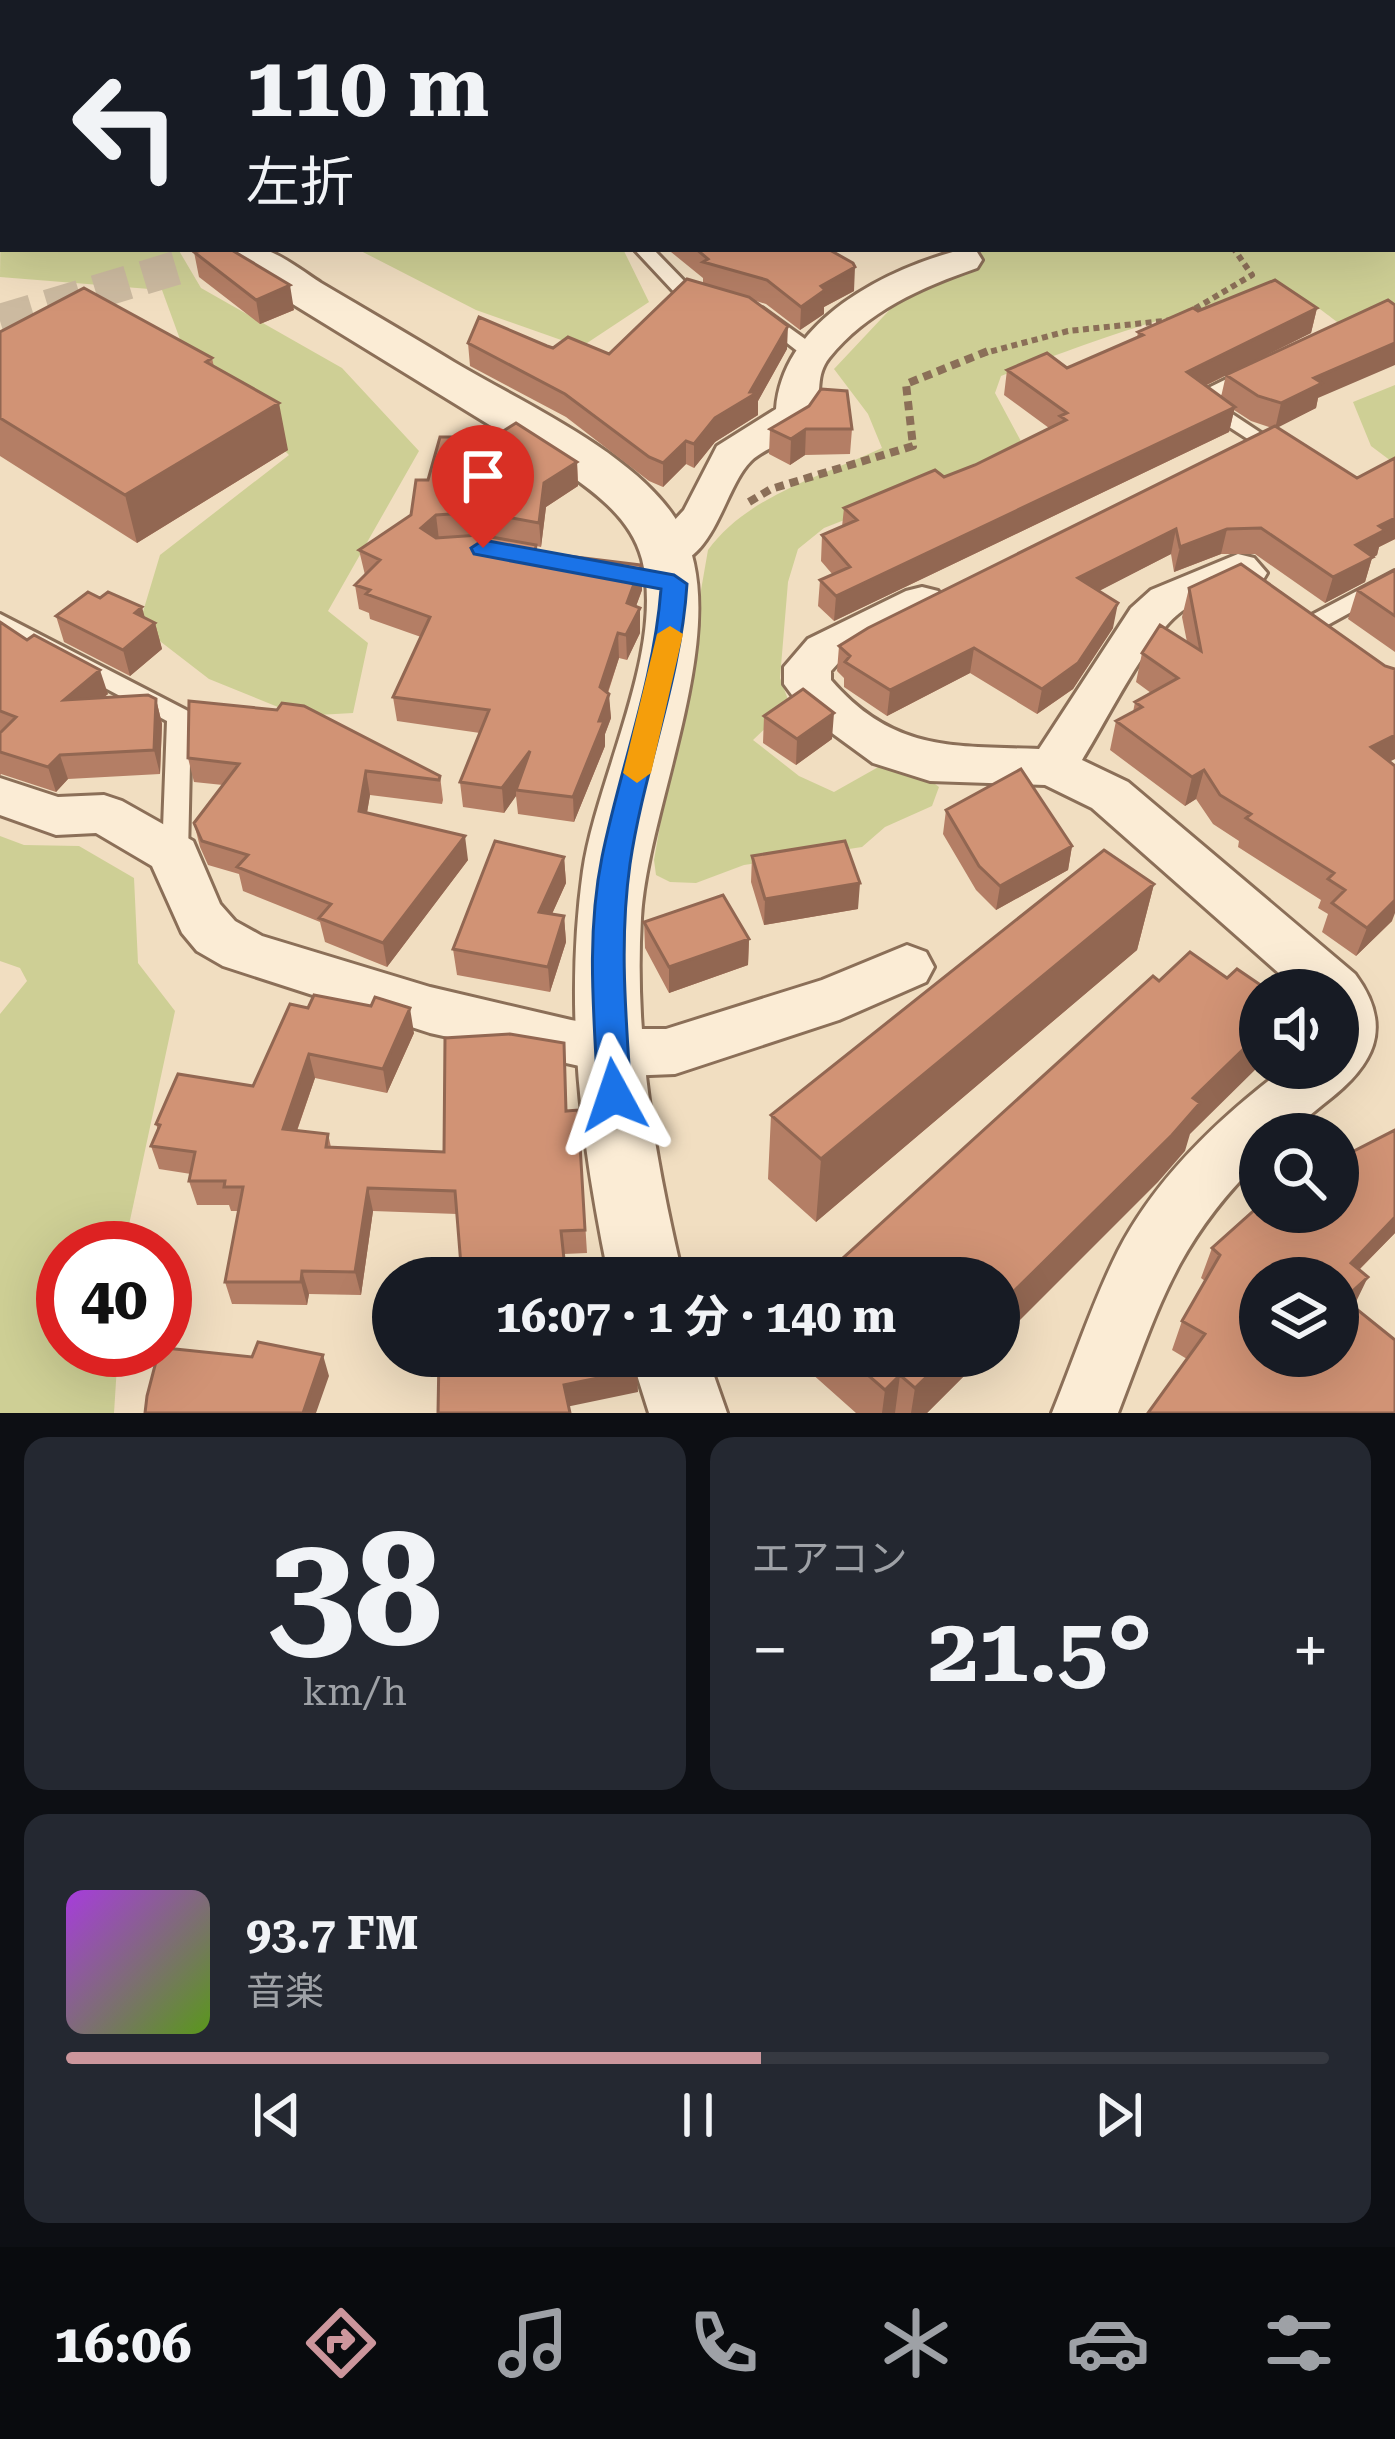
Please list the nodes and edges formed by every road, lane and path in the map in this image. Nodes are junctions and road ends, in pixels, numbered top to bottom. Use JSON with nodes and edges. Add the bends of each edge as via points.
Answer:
{"nodes":[{"id":1,"x":223,"y":252,"type":"edge"},
{"id":2,"x":644,"y":252,"type":"edge"},
{"id":3,"x":1236,"y":252,"type":"edge"},
{"id":4,"x":969,"y":254,"type":"edge"},
{"id":5,"x":1252,"y":275,"type":"junction"},
{"id":6,"x":1266,"y":289,"type":"edge"},
{"id":7,"x":812,"y":353,"type":"junction"},
{"id":8,"x":1275,"y":362,"type":"edge"},
{"id":9,"x":1254,"y":437,"type":"joint"},
{"id":10,"x":1211,"y":459,"type":"edge"},
{"id":11,"x":665,"y":572,"type":"junction"},
{"id":12,"x":1395,"y":578,"type":"edge"},
{"id":13,"x":953,"y":586,"type":"edge"},
{"id":14,"x":0,"y":622,"type":"edge"},
{"id":15,"x":1314,"y":622,"type":"junction"},
{"id":16,"x":1363,"y":657,"type":"edge"},
{"id":17,"x":1053,"y":767,"type":"junction"},
{"id":18,"x":0,"y":796,"type":"edge"},
{"id":19,"x":175,"y":855,"type":"junction"},
{"id":20,"x":907,"y":967,"type":"dead end"},
{"id":21,"x":1310,"y":969,"type":"edge"},
{"id":22,"x":609,"y":1049,"type":"junction"},
{"id":23,"x":1300,"y":1089,"type":"edge"},
{"id":24,"x":642,"y":1257,"type":"edge"},
{"id":25,"x":676,"y":1377,"type":"edge"},
{"id":26,"x":688,"y":1413,"type":"edge"},
{"id":27,"x":1085,"y":1413,"type":"edge"}],
"edges":[{"from":1,"to":11,"type":"street","via":[[578,459],[657,530]]},
{"from":2,"to":7,"type":"lane","via":[[683,290],[736,303],[785,328]]},
{"from":3,"to":5,"type":"path"},
{"from":4,"to":7,"type":"street","via":[[873,300]]},
{"from":5,"to":6,"type":"path"},
{"from":5,"to":11,"type":"path","via":[[1179,319],[1003,345],[906,384],[913,446],[771,489]]},
{"from":7,"to":11,"type":"street","via":[[798,380],[796,411],[732,455]]},
{"from":8,"to":9,"type":"lane","via":[[1196,399]]},
{"from":9,"to":10,"type":"street"},
{"from":11,"to":22,"type":"street","via":[[671,631],[616,860],[606,947]]},
{"from":12,"to":15,"type":"lane"},
{"from":13,"to":17,"type":"street","via":[[824,650],[808,667],[808,684],[890,751],[930,763]]},
{"from":14,"to":19,"type":"lane","via":[[179,717]]},
{"from":15,"to":16,"type":"street"},
{"from":15,"to":17,"type":"street","via":[[1238,568],[1167,600]]},
{"from":17,"to":21,"type":"street","via":[[1110,796]]},
{"from":18,"to":19,"type":"street","via":[[56,816],[104,814]]},
{"from":19,"to":22,"type":"street","via":[[189,898],[218,938],[441,1015]]},
{"from":20,"to":22,"type":"street","via":[[868,988],[655,1055]]},
{"from":22,"to":24,"type":"street"},
{"from":23,"to":27,"type":"street","via":[[1219,1163],[1149,1252]]},
{"from":25,"to":26,"type":"street"}]}
